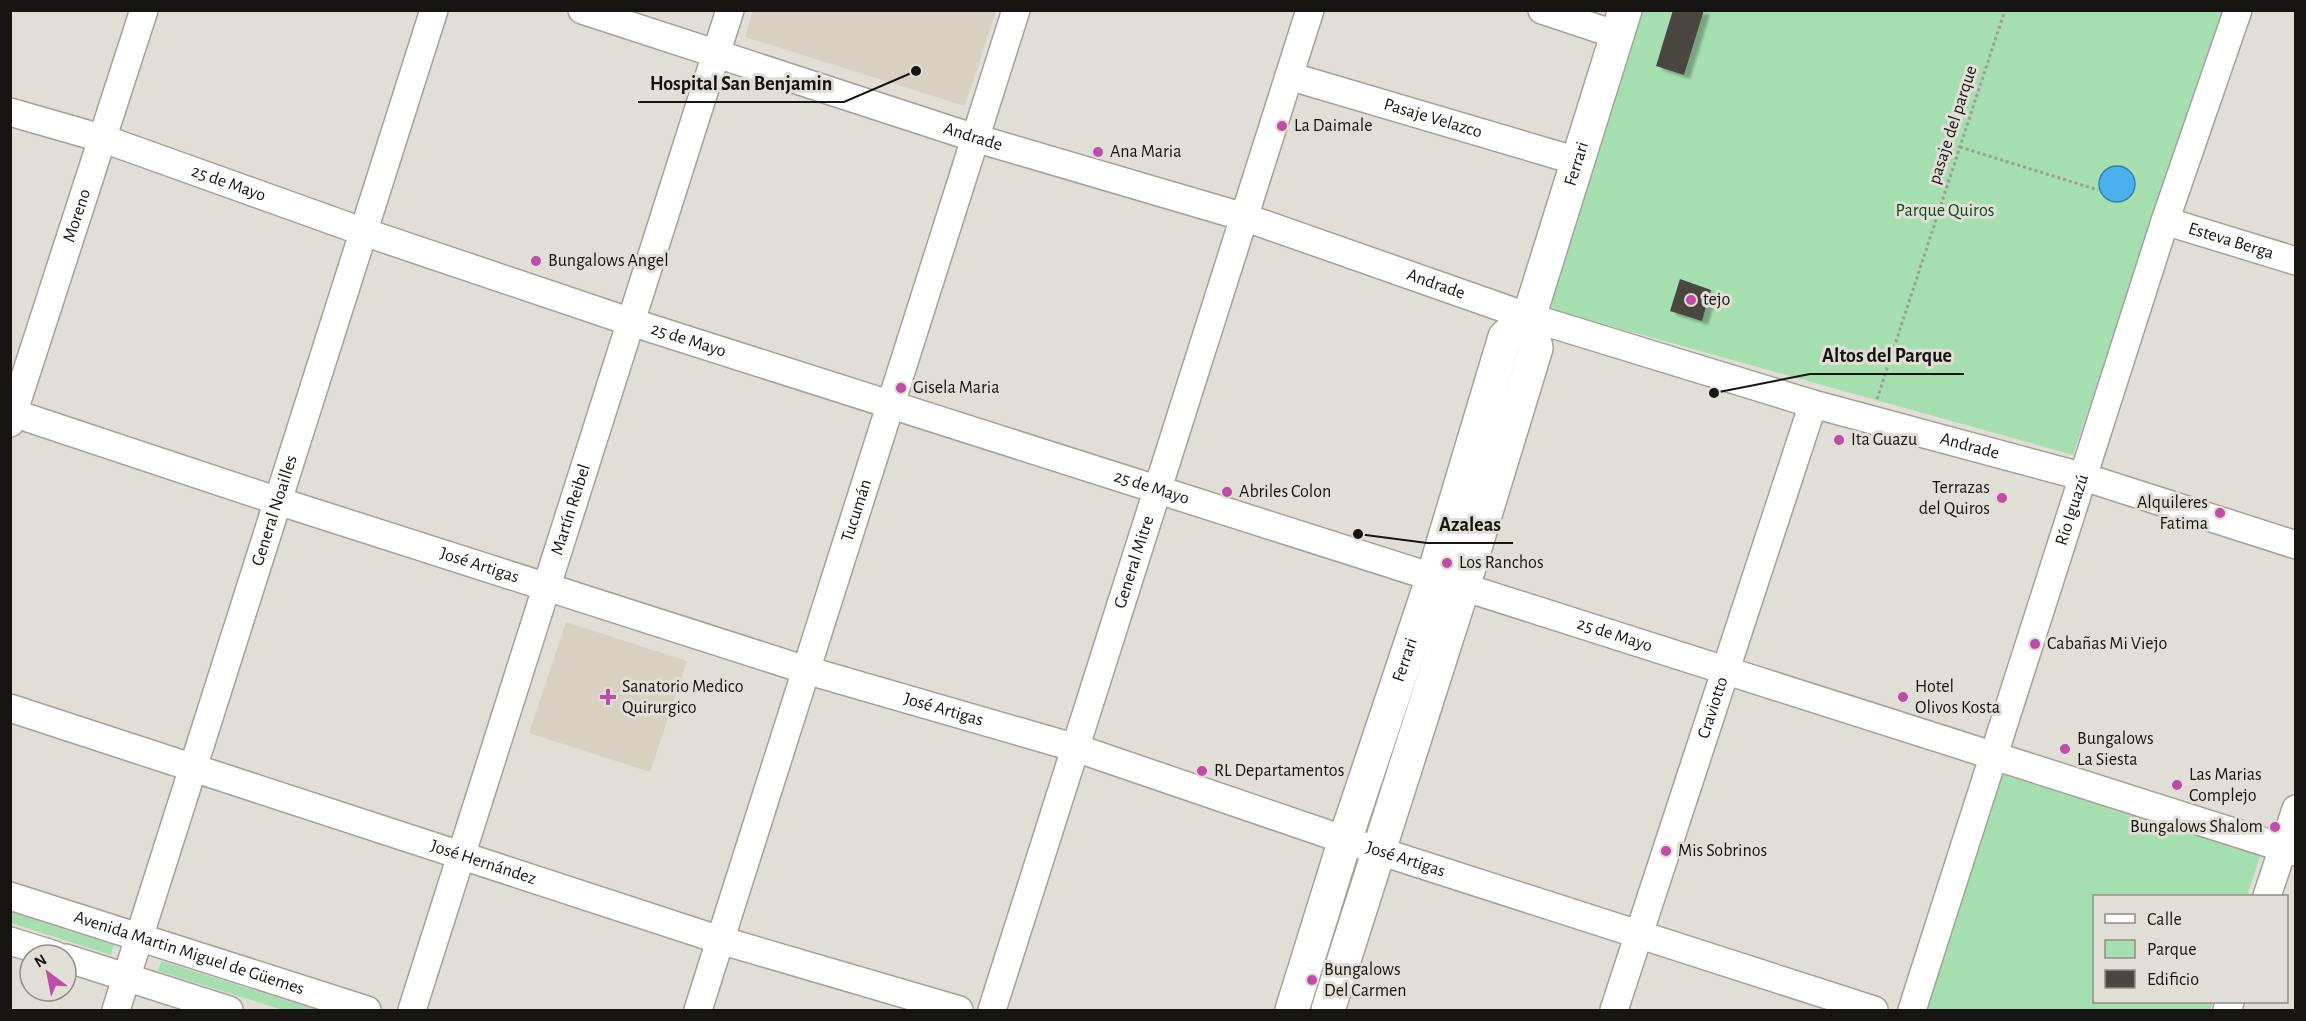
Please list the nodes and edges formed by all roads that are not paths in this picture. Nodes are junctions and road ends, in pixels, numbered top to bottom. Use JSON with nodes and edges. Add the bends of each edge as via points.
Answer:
{"nodes":[{"id":1,"x":144,"y":10,"type":"edge"},
{"id":2,"x":434,"y":10,"type":"edge"},
{"id":3,"x":582,"y":10,"type":"edge"},
{"id":4,"x":730,"y":10,"type":"edge"},
{"id":5,"x":1016,"y":10,"type":"edge"},
{"id":6,"x":1310,"y":10,"type":"edge"},
{"id":7,"x":1542,"y":10,"type":"edge"},
{"id":8,"x":2238,"y":10,"type":"edge"},
{"id":9,"x":1621,"y":23,"type":"edge"},
{"id":10,"x":716,"y":54,"type":"junction"},
{"id":11,"x":1289,"y":76,"type":"junction"},
{"id":12,"x":10,"y":112,"type":"edge"},
{"id":13,"x":975,"y":138,"type":"junction"},
{"id":14,"x":104,"y":139,"type":"junction"},
{"id":15,"x":1577,"y":161,"type":"junction"},
{"id":16,"x":1244,"y":217,"type":"junction"},
{"id":17,"x":2165,"y":221,"type":"junction"},
{"id":18,"x":364,"y":232,"type":"junction"},
{"id":19,"x":2295,"y":261,"type":"edge"},
{"id":20,"x":1529,"y":317,"type":"junction"},
{"id":21,"x":631,"y":322,"type":"junction"},
{"id":22,"x":891,"y":404,"type":"junction"},
{"id":23,"x":1813,"y":404,"type":"junction"},
{"id":24,"x":12,"y":416,"type":"edge"},
{"id":25,"x":2084,"y":477,"type":"junction"},
{"id":26,"x":1158,"y":489,"type":"junction"},
{"id":27,"x":278,"y":501,"type":"junction"},
{"id":28,"x":2295,"y":545,"type":"edge"},
{"id":29,"x":1432,"y":577,"type":"junction"},
{"id":30,"x":1463,"y":586,"type":"junction"},
{"id":31,"x":547,"y":587,"type":"junction"},
{"id":32,"x":806,"y":670,"type":"junction"},
{"id":33,"x":1726,"y":670,"type":"junction"},
{"id":34,"x":10,"y":708,"type":"edge"},
{"id":35,"x":1076,"y":748,"type":"junction"},
{"id":36,"x":1994,"y":756,"type":"junction"},
{"id":37,"x":193,"y":768,"type":"junction"},
{"id":38,"x":2295,"y":809,"type":"edge"},
{"id":39,"x":1345,"y":840,"type":"junction"},
{"id":40,"x":1379,"y":850,"type":"junction"},
{"id":41,"x":2290,"y":850,"type":"edge"},
{"id":42,"x":462,"y":855,"type":"junction"},
{"id":43,"x":2268,"y":895,"type":"edge"},
{"id":44,"x":10,"y":896,"type":"edge"},
{"id":45,"x":1639,"y":935,"type":"junction"},
{"id":46,"x":139,"y":936,"type":"junction"},
{"id":47,"x":720,"y":940,"type":"junction"},
{"id":48,"x":78,"y":962,"type":"edge"},
{"id":49,"x":126,"y":978,"type":"junction"},
{"id":50,"x":116,"y":1011,"type":"edge"},
{"id":51,"x":228,"y":1011,"type":"edge"},
{"id":52,"x":367,"y":1011,"type":"edge"},
{"id":53,"x":412,"y":1011,"type":"edge"},
{"id":54,"x":698,"y":1011,"type":"edge"},
{"id":55,"x":959,"y":1011,"type":"edge"},
{"id":56,"x":992,"y":1011,"type":"edge"},
{"id":57,"x":1292,"y":1011,"type":"edge"},
{"id":58,"x":1328,"y":1011,"type":"edge"},
{"id":59,"x":1614,"y":1011,"type":"edge"},
{"id":60,"x":1874,"y":1011,"type":"edge"},
{"id":61,"x":1912,"y":1011,"type":"edge"}],
"edges":[{"from":1,"to":14,"type":"street","name":"Moreno"},
{"from":2,"to":18,"type":"street","name":"General Noailles"},
{"from":3,"to":10,"type":"street","name":"Andrade"},
{"from":4,"to":10,"type":"street","name":"Martín Reibel"},
{"from":5,"to":13,"type":"street","name":"Tucumán"},
{"from":6,"to":11,"type":"street","name":"General Mitre"},
{"from":7,"to":9,"type":"street"},
{"from":8,"to":17,"type":"street","name":"Río Iguazú"},
{"from":9,"to":15,"type":"main road","name":"Ferrari"},
{"from":10,"to":13,"type":"street","name":"Andrade"},
{"from":10,"to":21,"type":"street","name":"Martín Reibel"},
{"from":11,"to":15,"type":"street","name":"Pasaje Velazco"},
{"from":11,"to":16,"type":"street","name":"General Mitre"},
{"from":12,"to":14,"type":"street","name":"25 de Mayo"},
{"from":13,"to":16,"type":"street","name":"Andrade"},
{"from":13,"to":22,"type":"street","name":"Tucumán"},
{"from":14,"to":18,"type":"street","name":"25 de Mayo"},
{"from":14,"to":24,"type":"street","name":"Moreno"},
{"from":15,"to":20,"type":"main road","name":"Ferrari"},
{"from":16,"to":20,"type":"street","name":"Andrade"},
{"from":16,"to":26,"type":"street","name":"General Mitre"},
{"from":17,"to":19,"type":"street","name":"Esteva Berga"},
{"from":17,"to":25,"type":"street","name":"Río Iguazú"},
{"from":18,"to":21,"type":"street","name":"25 de Mayo"},
{"from":18,"to":27,"type":"street","name":"General Noailles"},
{"from":20,"to":23,"type":"street","name":"Andrade"},
{"from":20,"to":29,"type":"main road","name":"Ferrari","via":[[1505,337]]},
{"from":20,"to":30,"type":"main road","name":"Ferrari","via":[[1536,348]]},
{"from":21,"to":22,"type":"street","name":"25 de Mayo"},
{"from":21,"to":31,"type":"street","name":"Martín Reibel"},
{"from":22,"to":26,"type":"street","name":"25 de Mayo"},
{"from":22,"to":32,"type":"street","name":"Tucumán"},
{"from":23,"to":25,"type":"street","name":"Andrade"},
{"from":23,"to":33,"type":"street","name":"Craviotto"},
{"from":24,"to":27,"type":"street","name":"José Artigas"},
{"from":25,"to":28,"type":"street","name":"Andrade"},
{"from":25,"to":36,"type":"street","name":"Río Iguazú"},
{"from":26,"to":29,"type":"street","name":"25 de Mayo"},
{"from":26,"to":35,"type":"street","name":"General Mitre"},
{"from":27,"to":31,"type":"street","name":"José Artigas"},
{"from":27,"to":37,"type":"street","name":"General Noailles"},
{"from":29,"to":30,"type":"street","name":"25 de Mayo"},
{"from":29,"to":39,"type":"main road","name":"Ferrari"},
{"from":30,"to":33,"type":"street","name":"25 de Mayo"},
{"from":30,"to":40,"type":"main road","name":"Ferrari"},
{"from":31,"to":32,"type":"street","name":"José Artigas"},
{"from":31,"to":42,"type":"street","name":"Martín Reibel"},
{"from":32,"to":35,"type":"street","name":"José Artigas"},
{"from":32,"to":47,"type":"street","name":"Tucumán"},
{"from":33,"to":36,"type":"street","name":"25 de Mayo"},
{"from":33,"to":45,"type":"street","name":"Craviotto"},
{"from":34,"to":37,"type":"street","name":"José Hernández"},
{"from":35,"to":39,"type":"street","name":"José Artigas"},
{"from":35,"to":56,"type":"street","name":"General Mitre"},
{"from":36,"to":41,"type":"street","name":"25 de Mayo"},
{"from":36,"to":61,"type":"street","name":"Río Iguazú"},
{"from":37,"to":42,"type":"street","name":"José Hernández"},
{"from":37,"to":46,"type":"street","name":"General Noailles"},
{"from":38,"to":41,"type":"street"},
{"from":39,"to":40,"type":"street","name":"José Artigas"},
{"from":39,"to":57,"type":"main road","name":"Ferrari"},
{"from":40,"to":45,"type":"street","name":"José Artigas"},
{"from":40,"to":58,"type":"main road","name":"Ferrari"},
{"from":41,"to":43,"type":"street"},
{"from":42,"to":47,"type":"street","name":"José Hernández"},
{"from":42,"to":53,"type":"street","name":"Martín Reibel"},
{"from":44,"to":46,"type":"street","name":"Avenida Martin Miguel de Güemes"},
{"from":45,"to":59,"type":"street","name":"Craviotto"},
{"from":45,"to":60,"type":"street","name":"José Artigas"},
{"from":46,"to":49,"type":"street","name":"General Noailles"},
{"from":46,"to":52,"type":"street","name":"Avenida Martin Miguel de Güemes"},
{"from":47,"to":54,"type":"street","name":"Tucumán"},
{"from":47,"to":55,"type":"street","name":"José Hernández"},
{"from":48,"to":49,"type":"street"},
{"from":49,"to":50,"type":"street","name":"General Noailles"},
{"from":49,"to":51,"type":"street"}]}
